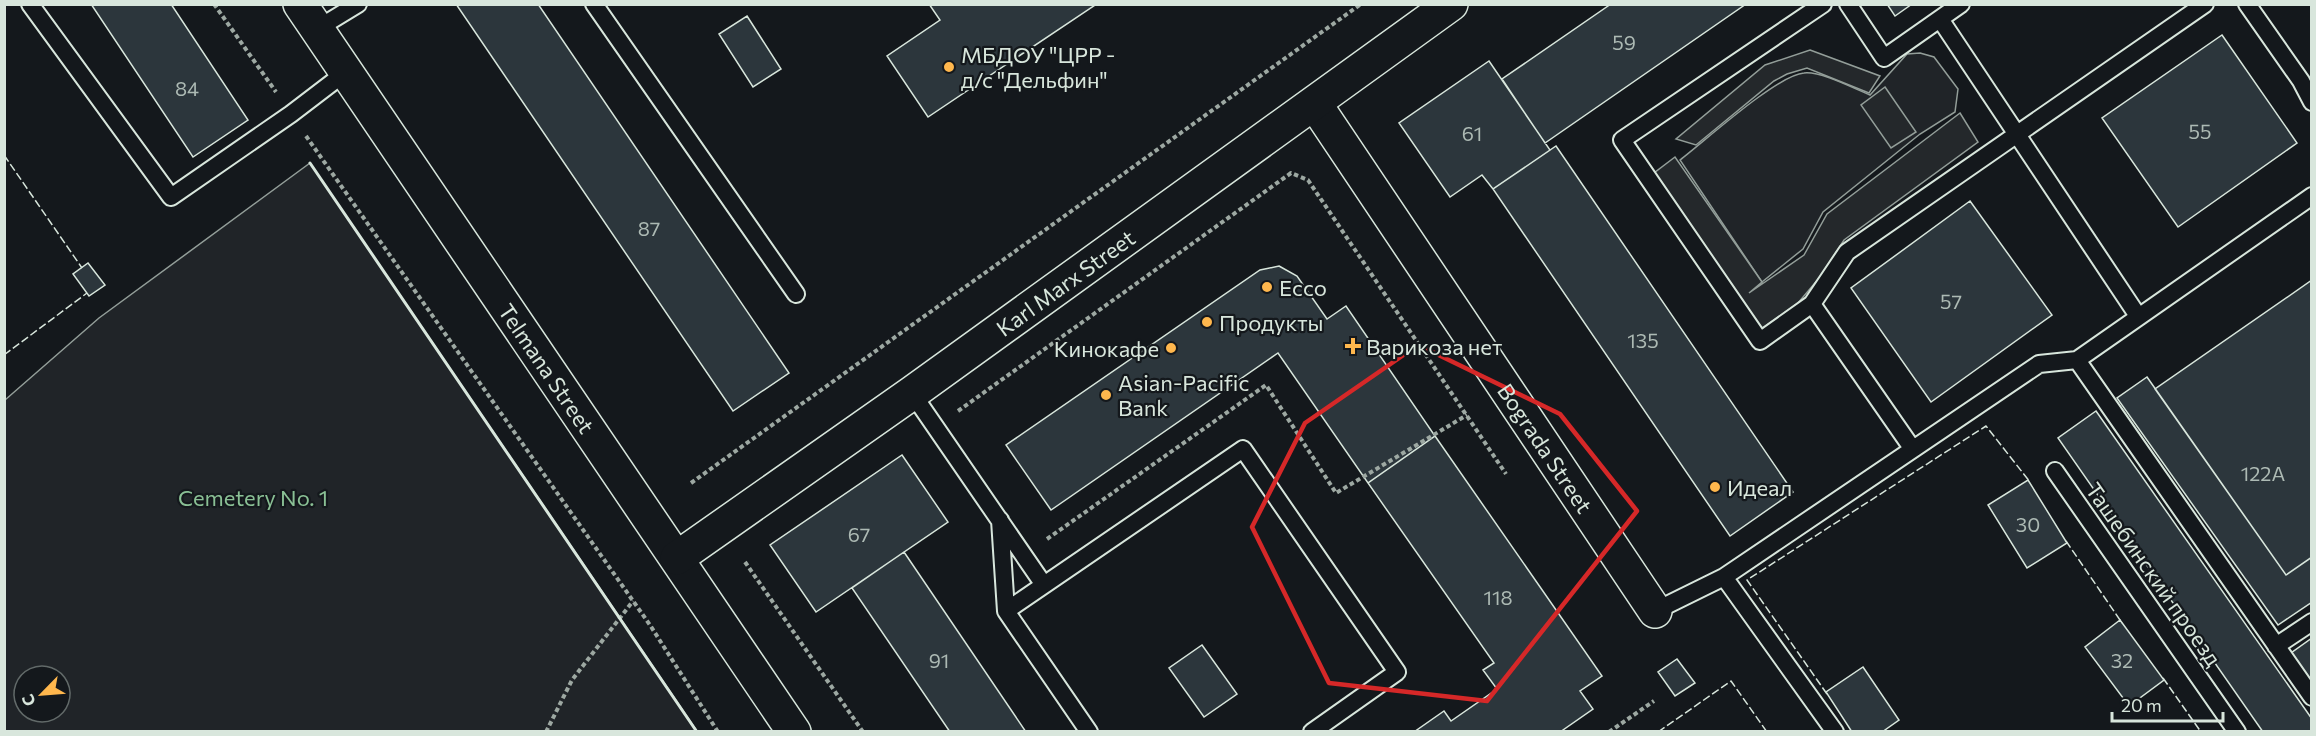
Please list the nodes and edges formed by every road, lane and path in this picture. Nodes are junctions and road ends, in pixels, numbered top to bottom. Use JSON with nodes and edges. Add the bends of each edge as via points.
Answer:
{"nodes":[{"id":1,"x":30,"y":4,"type":"edge"},
{"id":2,"x":214,"y":4,"type":"edge"},
{"id":3,"x":358,"y":4,"type":"edge"},
{"id":4,"x":594,"y":4,"type":"edge"},
{"id":5,"x":1361,"y":4,"type":"edge"},
{"id":6,"x":1451,"y":4,"type":"edge"},
{"id":7,"x":1822,"y":4,"type":"edge"},
{"id":8,"x":1848,"y":4,"type":"edge"},
{"id":9,"x":1961,"y":4,"type":"edge"},
{"id":10,"x":2205,"y":4,"type":"edge"},
{"id":11,"x":2247,"y":4,"type":"edge"},
{"id":12,"x":309,"y":17,"type":"edge"},
{"id":13,"x":1940,"y":19,"type":"junction"},
{"id":14,"x":346,"y":72,"type":"junction"},
{"id":15,"x":2306,"y":77,"type":"edge"},
{"id":16,"x":2312,"y":102,"type":"edge"},
{"id":17,"x":1315,"y":104,"type":"junction"},
{"id":18,"x":291,"y":114,"type":"junction"},
{"id":19,"x":2017,"y":135,"type":"junction"},
{"id":20,"x":2312,"y":196,"type":"edge"},
{"id":21,"x":796,"y":294,"type":"dead end"},
{"id":22,"x":1812,"y":304,"type":"junction"},
{"id":23,"x":2138,"y":316,"type":"junction"},
{"id":24,"x":2077,"y":360,"type":"junction"},
{"id":25,"x":912,"y":393,"type":"junction"},
{"id":26,"x":1467,"y":415,"type":"junction"},
{"id":27,"x":958,"y":419,"type":"dead end"},
{"id":28,"x":1912,"y":448,"type":"junction"},
{"id":29,"x":2055,"y":471,"type":"dead end"},
{"id":30,"x":1506,"y":474,"type":"dead end"},
{"id":31,"x":691,"y":483,"type":"dead end"},
{"id":32,"x":1000,"y":520,"type":"junction"},
{"id":33,"x":1041,"y":531,"type":"dead end"},
{"id":34,"x":677,"y":558,"type":"junction"},
{"id":35,"x":745,"y":562,"type":"dead end"},
{"id":36,"x":1724,"y":577,"type":"junction"},
{"id":37,"x":1044,"y":585,"type":"junction"},
{"id":38,"x":633,"y":601,"type":"junction"},
{"id":39,"x":1006,"y":611,"type":"junction"},
{"id":40,"x":1655,"y":611,"type":"joint"},
{"id":41,"x":2312,"y":622,"type":"edge"},
{"id":42,"x":2276,"y":646,"type":"junction"},
{"id":43,"x":2312,"y":697,"type":"edge"},
{"id":44,"x":1654,"y":701,"type":"dead end"},
{"id":45,"x":546,"y":732,"type":"edge"},
{"id":46,"x":718,"y":732,"type":"edge"},
{"id":47,"x":794,"y":732,"type":"edge"},
{"id":48,"x":862,"y":732,"type":"edge"},
{"id":49,"x":1089,"y":732,"type":"edge"},
{"id":50,"x":1312,"y":732,"type":"edge"},
{"id":51,"x":1609,"y":732,"type":"edge"},
{"id":52,"x":1834,"y":732,"type":"edge"},
{"id":53,"x":2237,"y":732,"type":"edge"}],
"edges":[{"from":1,"to":18,"type":"lane","via":[[171,197]]},
{"from":2,"to":18,"type":"path"},
{"from":3,"to":12,"type":"lane"},
{"from":4,"to":21,"type":"lane"},
{"from":5,"to":31,"type":"path"},
{"from":6,"to":17,"type":"street","name":"Karl Marx Street"},
{"from":7,"to":22,"type":"lane","via":[[1622,140],[1760,341]]},
{"from":8,"to":13,"type":"lane","via":[[1884,58]]},
{"from":9,"to":13,"type":"lane"},
{"from":10,"to":19,"type":"lane"},
{"from":11,"to":15,"type":"lane"},
{"from":12,"to":14,"type":"street","name":"Telmana Street"},
{"from":13,"to":19,"type":"lane"},
{"from":14,"to":18,"type":"lane"},
{"from":14,"to":34,"type":"street","name":"Telmana Street"},
{"from":15,"to":16,"type":"lane"},
{"from":17,"to":25,"type":"street","name":"Karl Marx Street"},
{"from":17,"to":40,"type":"street","name":"Bograda Street"},
{"from":18,"to":38,"type":"path"},
{"from":19,"to":22,"type":"lane","via":[[1847,252]]},
{"from":19,"to":23,"type":"lane"},
{"from":20,"to":23,"type":"lane"},
{"from":22,"to":28,"type":"lane"},
{"from":23,"to":24,"type":"lane"},
{"from":24,"to":28,"type":"lane","via":[[2039,364]]},
{"from":24,"to":42,"type":"lane"},
{"from":25,"to":32,"type":"lane"},
{"from":25,"to":34,"type":"street","name":"Karl Marx Street"},
{"from":26,"to":27,"type":"path","via":[[1308,180],[1291,173],[958,411]]},
{"from":26,"to":30,"type":"path"},
{"from":26,"to":33,"type":"path","via":[[1336,493],[1266,385],[1048,540]]},
{"from":28,"to":36,"type":"lane"},
{"from":29,"to":53,"type":"lane","name":"Ташебинский проезд"},
{"from":32,"to":37,"type":"lane"},
{"from":32,"to":39,"type":"lane"},
{"from":34,"to":47,"type":"street","name":"Telmana Street"},
{"from":35,"to":48,"type":"path"},
{"from":36,"to":40,"type":"lane"},
{"from":36,"to":52,"type":"lane"},
{"from":37,"to":39,"type":"lane"},
{"from":37,"to":50,"type":"lane","via":[[1242,449],[1397,672]]},
{"from":38,"to":45,"type":"path","via":[[572,680]]},
{"from":38,"to":46,"type":"path"},
{"from":39,"to":49,"type":"lane"},
{"from":41,"to":42,"type":"lane"},
{"from":42,"to":43,"type":"lane"},
{"from":44,"to":51,"type":"path"}]}
